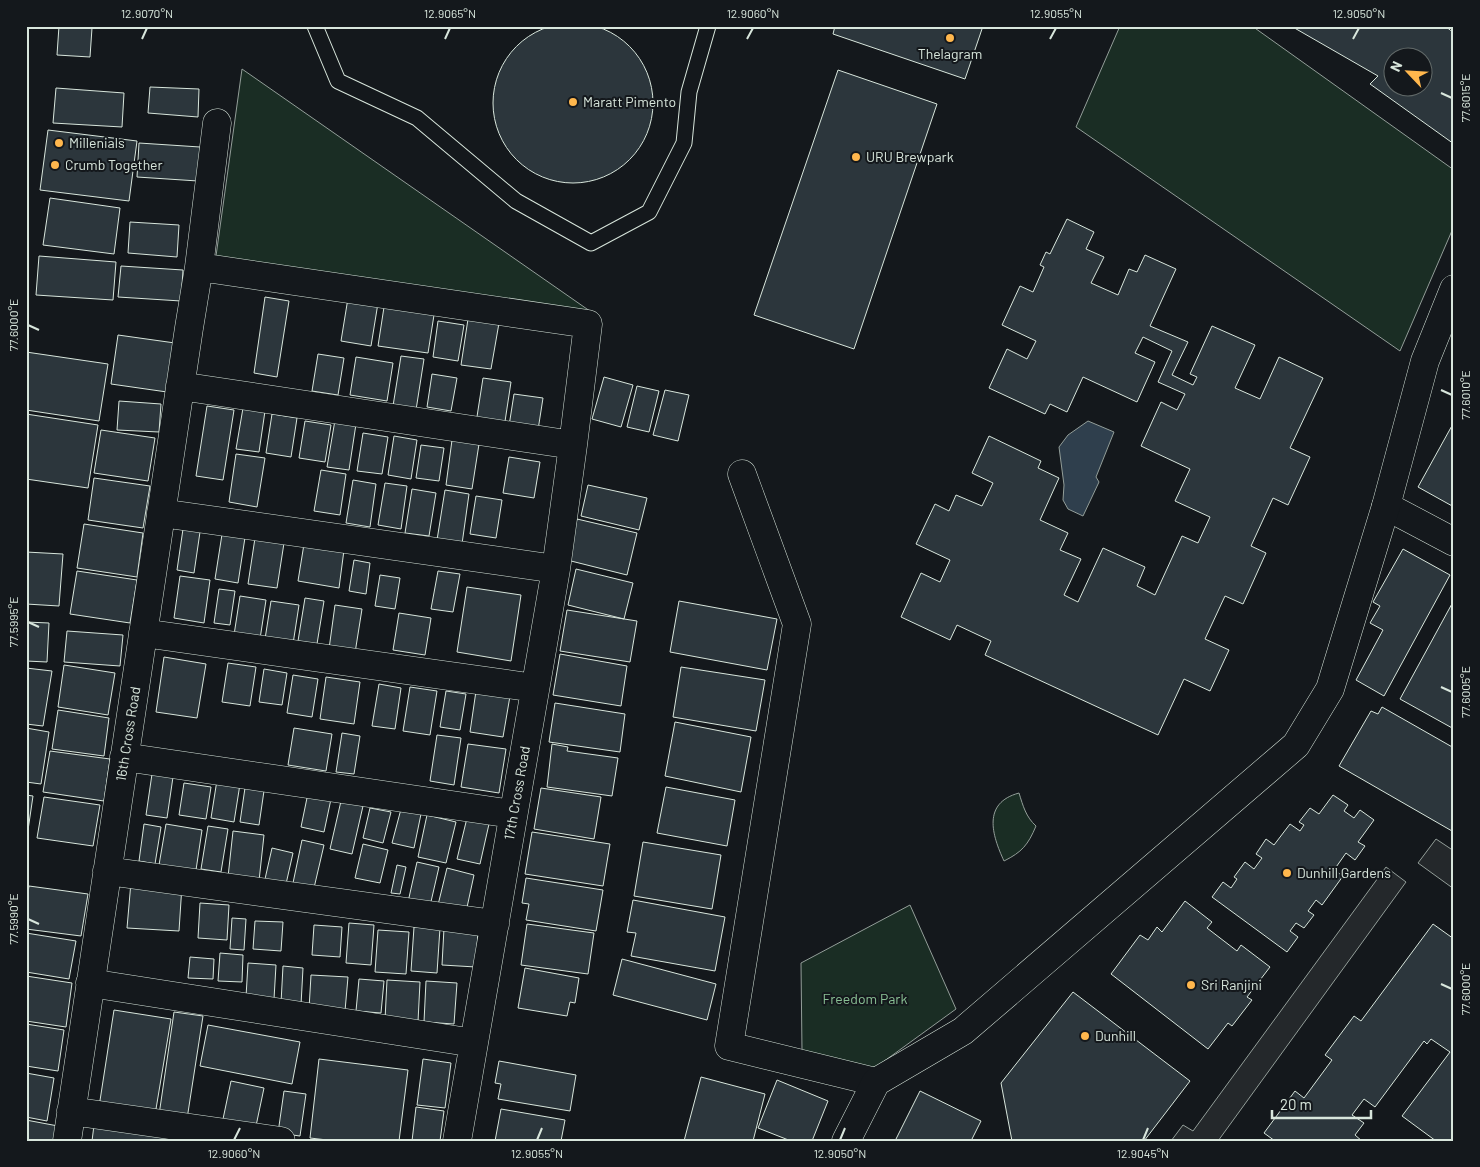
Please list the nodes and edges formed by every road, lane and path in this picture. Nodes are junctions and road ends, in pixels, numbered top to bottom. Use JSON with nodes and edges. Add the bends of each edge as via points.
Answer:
{"nodes":[{"id":1,"x":315,"y":26,"type":"edge"},
{"id":2,"x":708,"y":26,"type":"edge"},
{"id":3,"x":217,"y":123,"type":"dead end"},
{"id":4,"x":200,"y":267,"type":"junction"},
{"id":5,"x":1454,"y":289,"type":"edge"},
{"id":6,"x":180,"y":386,"type":"junction"},
{"id":7,"x":573,"y":445,"type":"junction"},
{"id":8,"x":742,"y":474,"type":"dead end"},
{"id":9,"x":1386,"y":506,"type":"junction"},
{"id":10,"x":161,"y":513,"type":"junction"},
{"id":11,"x":1454,"y":542,"type":"edge"},
{"id":12,"x":556,"y":569,"type":"junction"},
{"id":13,"x":143,"y":633,"type":"junction"},
{"id":14,"x":535,"y":688,"type":"junction"},
{"id":15,"x":124,"y":757,"type":"junction"},
{"id":16,"x":513,"y":814,"type":"junction"},
{"id":17,"x":107,"y":870,"type":"junction"},
{"id":18,"x":495,"y":924,"type":"junction"},
{"id":19,"x":90,"y":983,"type":"junction"},
{"id":20,"x":474,"y":1044,"type":"junction"},
{"id":21,"x":876,"y":1082,"type":"junction"},
{"id":22,"x":71,"y":1111,"type":"junction"},
{"id":23,"x":67,"y":1141,"type":"edge"},
{"id":24,"x":281,"y":1141,"type":"edge"},
{"id":25,"x":457,"y":1141,"type":"edge"},
{"id":26,"x":846,"y":1141,"type":"edge"}],
"edges":[{"from":1,"to":2,"type":"lane","via":[[338,81],[417,118],[516,201],[591,244],[649,212],[684,144],[689,92]]},
{"from":3,"to":4,"type":"street","name":"16th Cross Road"},
{"from":4,"to":6,"type":"street","name":"16th Cross Road"},
{"from":4,"to":7,"type":"street","name":"17th Cross Road","via":[[588,324]]},
{"from":5,"to":9,"type":"street","via":[[1425,361]]},
{"from":6,"to":7,"type":"street"},
{"from":6,"to":10,"type":"street","name":"16th Cross Road"},
{"from":7,"to":12,"type":"street","name":"17th Cross Road"},
{"from":8,"to":21,"type":"street","via":[[797,624],[729,1046]]},
{"from":9,"to":11,"type":"street"},
{"from":9,"to":21,"type":"street","via":[[1330,689],[1296,745],[963,1031]]},
{"from":10,"to":12,"type":"street"},
{"from":10,"to":13,"type":"street","name":"16th Cross Road"},
{"from":12,"to":14,"type":"street","name":"17th Cross Road"},
{"from":13,"to":14,"type":"street"},
{"from":13,"to":15,"type":"street","name":"16th Cross Road"},
{"from":14,"to":16,"type":"street","name":"17th Cross Road"},
{"from":15,"to":16,"type":"street"},
{"from":15,"to":17,"type":"street","name":"16th Cross Road"},
{"from":16,"to":18,"type":"street","name":"17th Cross Road"},
{"from":17,"to":18,"type":"street"},
{"from":17,"to":19,"type":"street","name":"16th Cross Road"},
{"from":18,"to":20,"type":"street","name":"17th Cross Road"},
{"from":19,"to":20,"type":"street"},
{"from":19,"to":22,"type":"street","name":"16th Cross Road"},
{"from":20,"to":25,"type":"street","name":"17th Cross Road"},
{"from":21,"to":26,"type":"street"},
{"from":22,"to":23,"type":"street","name":"16th Cross Road"},
{"from":22,"to":24,"type":"street"}]}
